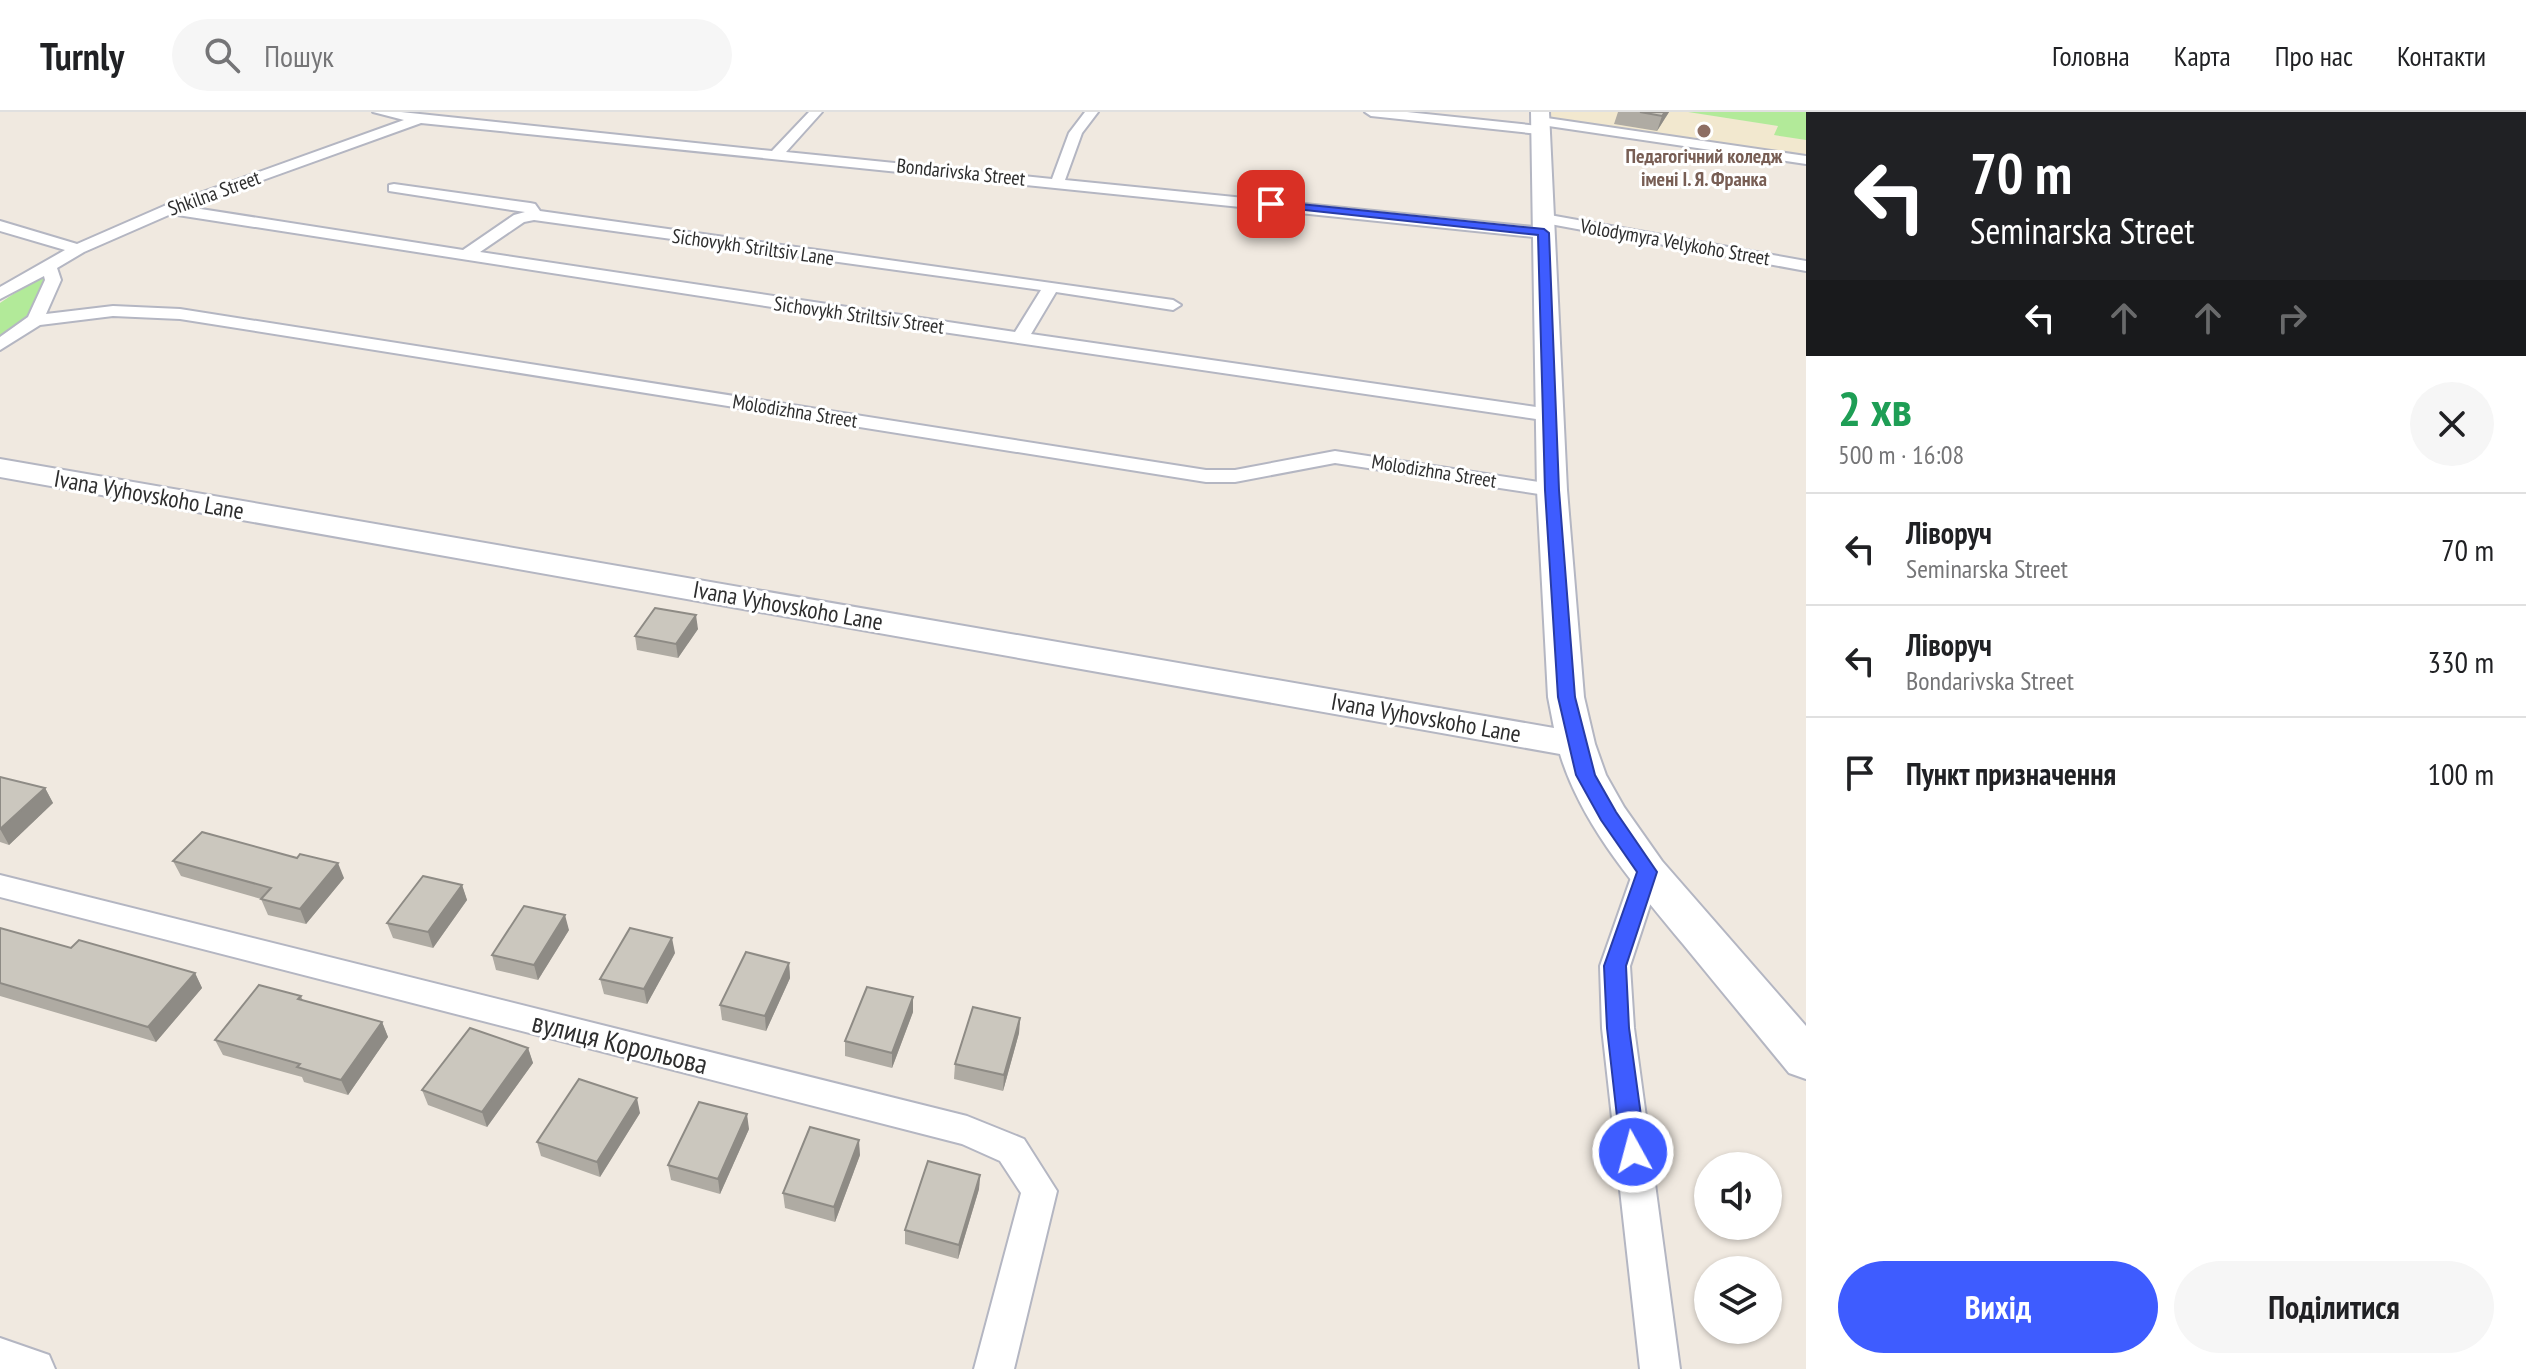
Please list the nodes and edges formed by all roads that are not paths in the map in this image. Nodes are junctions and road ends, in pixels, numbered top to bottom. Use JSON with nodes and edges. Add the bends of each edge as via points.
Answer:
{"nodes":[{"id":1,"x":379,"y":112,"type":"edge"},
{"id":2,"x":436,"y":112,"type":"edge"},
{"id":3,"x":816,"y":112,"type":"edge"},
{"id":4,"x":1092,"y":112,"type":"edge"},
{"id":5,"x":1371,"y":112,"type":"edge"},
{"id":6,"x":418,"y":119,"type":"junction"},
{"id":7,"x":1540,"y":121,"type":"edge"},
{"id":8,"x":777,"y":154,"type":"junction"},
{"id":9,"x":1806,"y":160,"type":"edge"},
{"id":10,"x":1058,"y":181,"type":"junction"},
{"id":11,"x":394,"y":188,"type":"dead end"},
{"id":12,"x":169,"y":209,"type":"junction"},
{"id":13,"x":534,"y":215,"type":"junction"},
{"id":14,"x":0,"y":226,"type":"edge"},
{"id":15,"x":1544,"y":226,"type":"junction"},
{"id":16,"x":78,"y":249,"type":"junction"},
{"id":17,"x":466,"y":255,"type":"junction"},
{"id":18,"x":49,"y":266,"type":"junction"},
{"id":19,"x":1806,"y":266,"type":"edge"},
{"id":20,"x":1051,"y":286,"type":"junction"},
{"id":21,"x":0,"y":294,"type":"edge"},
{"id":22,"x":1173,"y":305,"type":"dead end"},
{"id":23,"x":35,"y":320,"type":"junction"},
{"id":24,"x":1020,"y":338,"type":"junction"},
{"id":25,"x":0,"y":345,"type":"edge"},
{"id":26,"x":1550,"y":415,"type":"junction"},
{"id":27,"x":0,"y":468,"type":"edge"},
{"id":28,"x":1552,"y":490,"type":"junction"},
{"id":29,"x":1576,"y":744,"type":"junction"},
{"id":30,"x":1647,"y":872,"type":"junction"},
{"id":31,"x":0,"y":886,"type":"edge"},
{"id":32,"x":1806,"y":1059,"type":"edge"},
{"id":33,"x":0,"y":1357,"type":"edge"},
{"id":34,"x":35,"y":1369,"type":"edge"},
{"id":35,"x":994,"y":1369,"type":"edge"},
{"id":36,"x":1660,"y":1369,"type":"edge"}],
"edges":[{"from":1,"to":6,"type":"street","name":"Bondarivska Street"},
{"from":2,"to":6,"type":"street","name":"Shkilna Street"},
{"from":3,"to":8,"type":"street"},
{"from":4,"to":10,"type":"street","via":[[1076,133]]},
{"from":5,"to":7,"type":"street"},
{"from":6,"to":8,"type":"street","name":"Bondarivska Street"},
{"from":6,"to":12,"type":"street","name":"Shkilna Street"},
{"from":7,"to":9,"type":"street"},
{"from":7,"to":15,"type":"street"},
{"from":8,"to":10,"type":"street","name":"Bondarivska Street"},
{"from":10,"to":15,"type":"street","name":"Bondarivska Street"},
{"from":11,"to":13,"type":"street","name":"Sichovykh Striltsiv Lane","via":[[530,207]]},
{"from":12,"to":16,"type":"street","name":"Shkilna Street"},
{"from":12,"to":17,"type":"street","name":"Sichovykh Striltsiv Street"},
{"from":13,"to":17,"type":"street","via":[[519,218]]},
{"from":13,"to":20,"type":"street","name":"Sichovykh Striltsiv Lane"},
{"from":14,"to":16,"type":"street"},
{"from":15,"to":19,"type":"street","name":"Volodymyra Velykoho Street"},
{"from":15,"to":26,"type":"street"},
{"from":16,"to":18,"type":"street","name":"Shkilna Street"},
{"from":17,"to":24,"type":"street","name":"Sichovykh Striltsiv Street"},
{"from":18,"to":21,"type":"street","name":"Shkilna Street"},
{"from":18,"to":23,"type":"street","via":[[53,280]]},
{"from":20,"to":22,"type":"street","name":"Sichovykh Striltsiv Lane"},
{"from":20,"to":24,"type":"street"},
{"from":23,"to":25,"type":"street"},
{"from":23,"to":28,"type":"street","name":"Molodizhna Street","via":[[113,311],[180,314],[1206,476],[1246,475],[1335,457]]},
{"from":24,"to":26,"type":"street","name":"Sichovykh Striltsiv Street"},
{"from":26,"to":28,"type":"street"},
{"from":27,"to":29,"type":"street","name":"Ivana Vyhovskoho Lane"},
{"from":28,"to":29,"type":"street","via":[[1566,697]]},
{"from":29,"to":30,"type":"street","via":[[1608,815]]},
{"from":30,"to":32,"type":"street"},
{"from":30,"to":36,"type":"street","via":[[1615,966]]},
{"from":31,"to":35,"type":"street","name":"вулиця Корольова","via":[[967,1131],[1012,1150],[1039,1191]]},
{"from":33,"to":34,"type":"street"}]}
